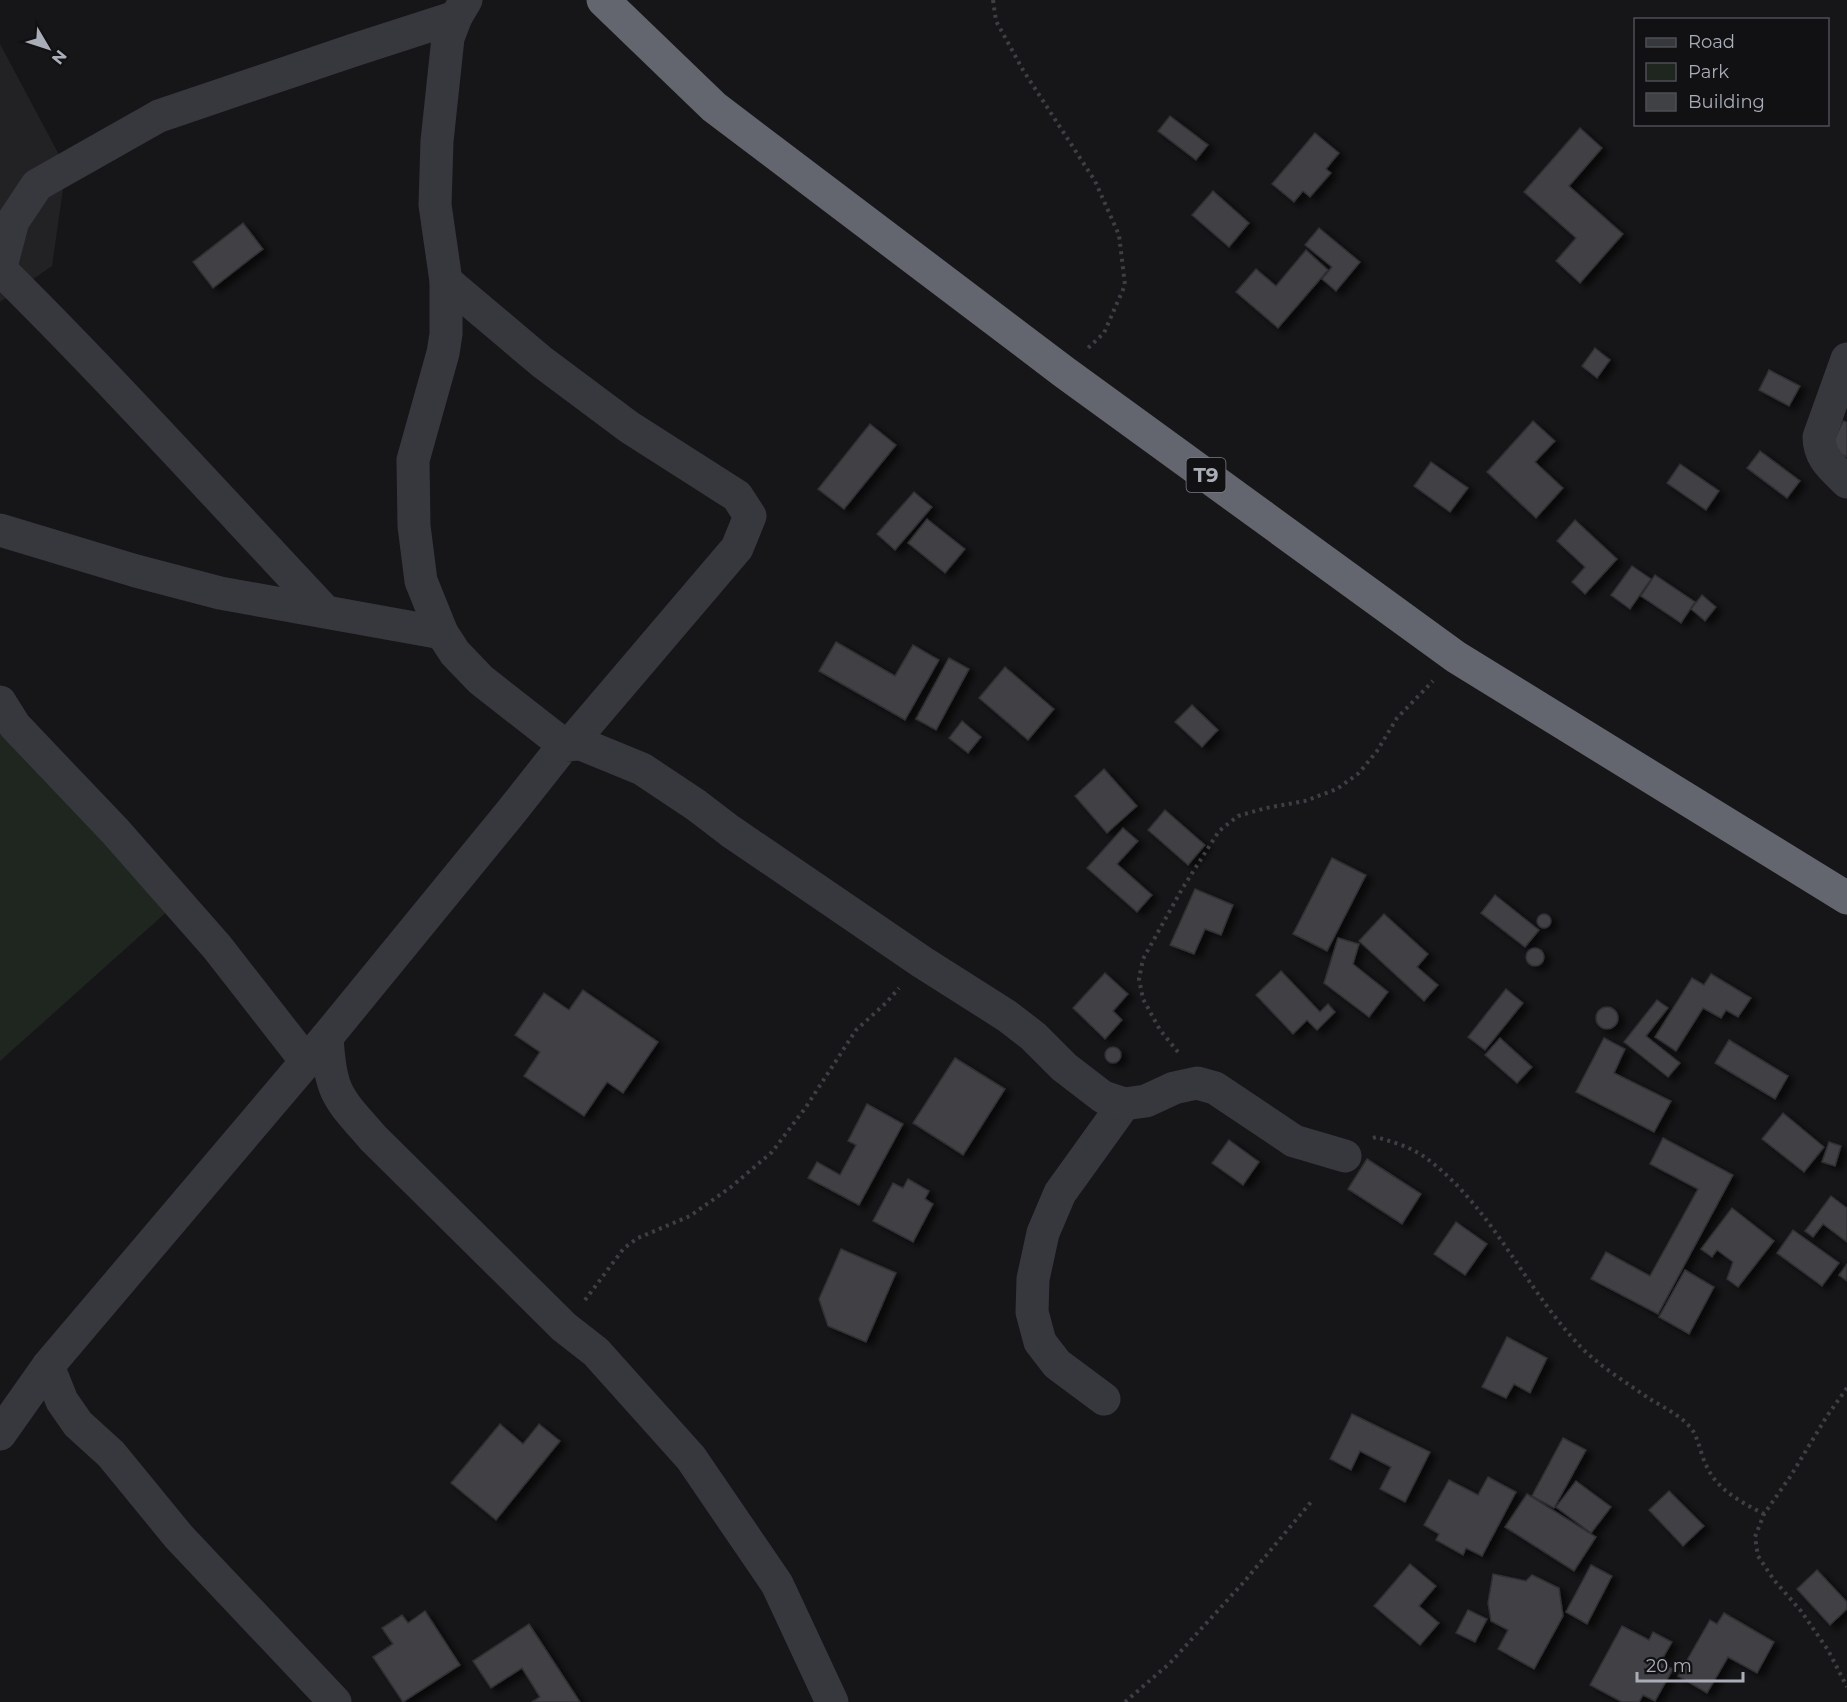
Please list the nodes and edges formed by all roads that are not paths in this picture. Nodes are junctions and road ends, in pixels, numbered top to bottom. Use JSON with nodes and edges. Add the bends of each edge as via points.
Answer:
{"nodes":[{"id":1,"x":603,"y":0,"type":"edge"},
{"id":2,"x":461,"y":9,"type":"edge"},
{"id":3,"x":0,"y":269,"type":"edge"},
{"id":4,"x":446,"y":281,"type":"junction"},
{"id":5,"x":1847,"y":359,"type":"edge"},
{"id":6,"x":1847,"y":482,"type":"edge"},
{"id":7,"x":0,"y":530,"type":"edge"},
{"id":8,"x":325,"y":611,"type":"junction"},
{"id":9,"x":442,"y":633,"type":"junction"},
{"id":10,"x":0,"y":702,"type":"edge"},
{"id":11,"x":567,"y":744,"type":"junction"},
{"id":12,"x":1847,"y":898,"type":"edge"},
{"id":13,"x":327,"y":1037,"type":"junction"},
{"id":14,"x":306,"y":1061,"type":"junction"},
{"id":15,"x":1124,"y":1104,"type":"junction"},
{"id":16,"x":1345,"y":1156,"type":"road end"},
{"id":17,"x":48,"y":1365,"type":"junction"},
{"id":18,"x":1104,"y":1399,"type":"dead end"},
{"id":19,"x":0,"y":1434,"type":"edge"},
{"id":20,"x":335,"y":1702,"type":"edge"},
{"id":21,"x":832,"y":1702,"type":"edge"}],
"edges":[{"from":1,"to":12,"type":"highway","number":"T9","via":[[714,107],[1064,372],[1456,657]]},
{"from":2,"to":3,"type":"street","via":[[159,116],[37,185],[13,221]]},
{"from":2,"to":4,"type":"street","via":[[448,38],[437,141],[435,206]]},
{"from":3,"to":8,"type":"street","via":[[135,406]]},
{"from":4,"to":9,"type":"street","via":[[443,353],[413,460],[412,478],[421,580]]},
{"from":4,"to":11,"type":"street","via":[[542,362],[629,427],[737,496],[750,516],[737,548]]},
{"from":5,"to":6,"type":"street","via":[[1819,437],[1819,447],[1824,459]]},
{"from":7,"to":8,"type":"street","via":[[220,593]]},
{"from":8,"to":9,"type":"street"},
{"from":9,"to":11,"type":"street","via":[[454,653],[481,680]]},
{"from":10,"to":14,"type":"street","via":[[15,726],[217,947]]},
{"from":11,"to":13,"type":"street"},
{"from":11,"to":15,"type":"street","via":[[581,744],[642,769],[1007,1016],[1103,1097]]},
{"from":13,"to":14,"type":"street"},
{"from":13,"to":21,"type":"street","via":[[334,1087],[348,1108],[381,1146],[564,1327],[596,1352],[691,1458],[777,1584]]},
{"from":14,"to":17,"type":"street"},
{"from":15,"to":16,"type":"street","via":[[1146,1101],[1197,1083],[1215,1088],[1294,1141]]},
{"from":15,"to":18,"type":"street","via":[[1060,1193],[1043,1233],[1033,1279],[1032,1312],[1040,1342],[1057,1364]]},
{"from":17,"to":19,"type":"street"},
{"from":17,"to":20,"type":"street","via":[[62,1401],[78,1424],[111,1454],[179,1537]]}]}
